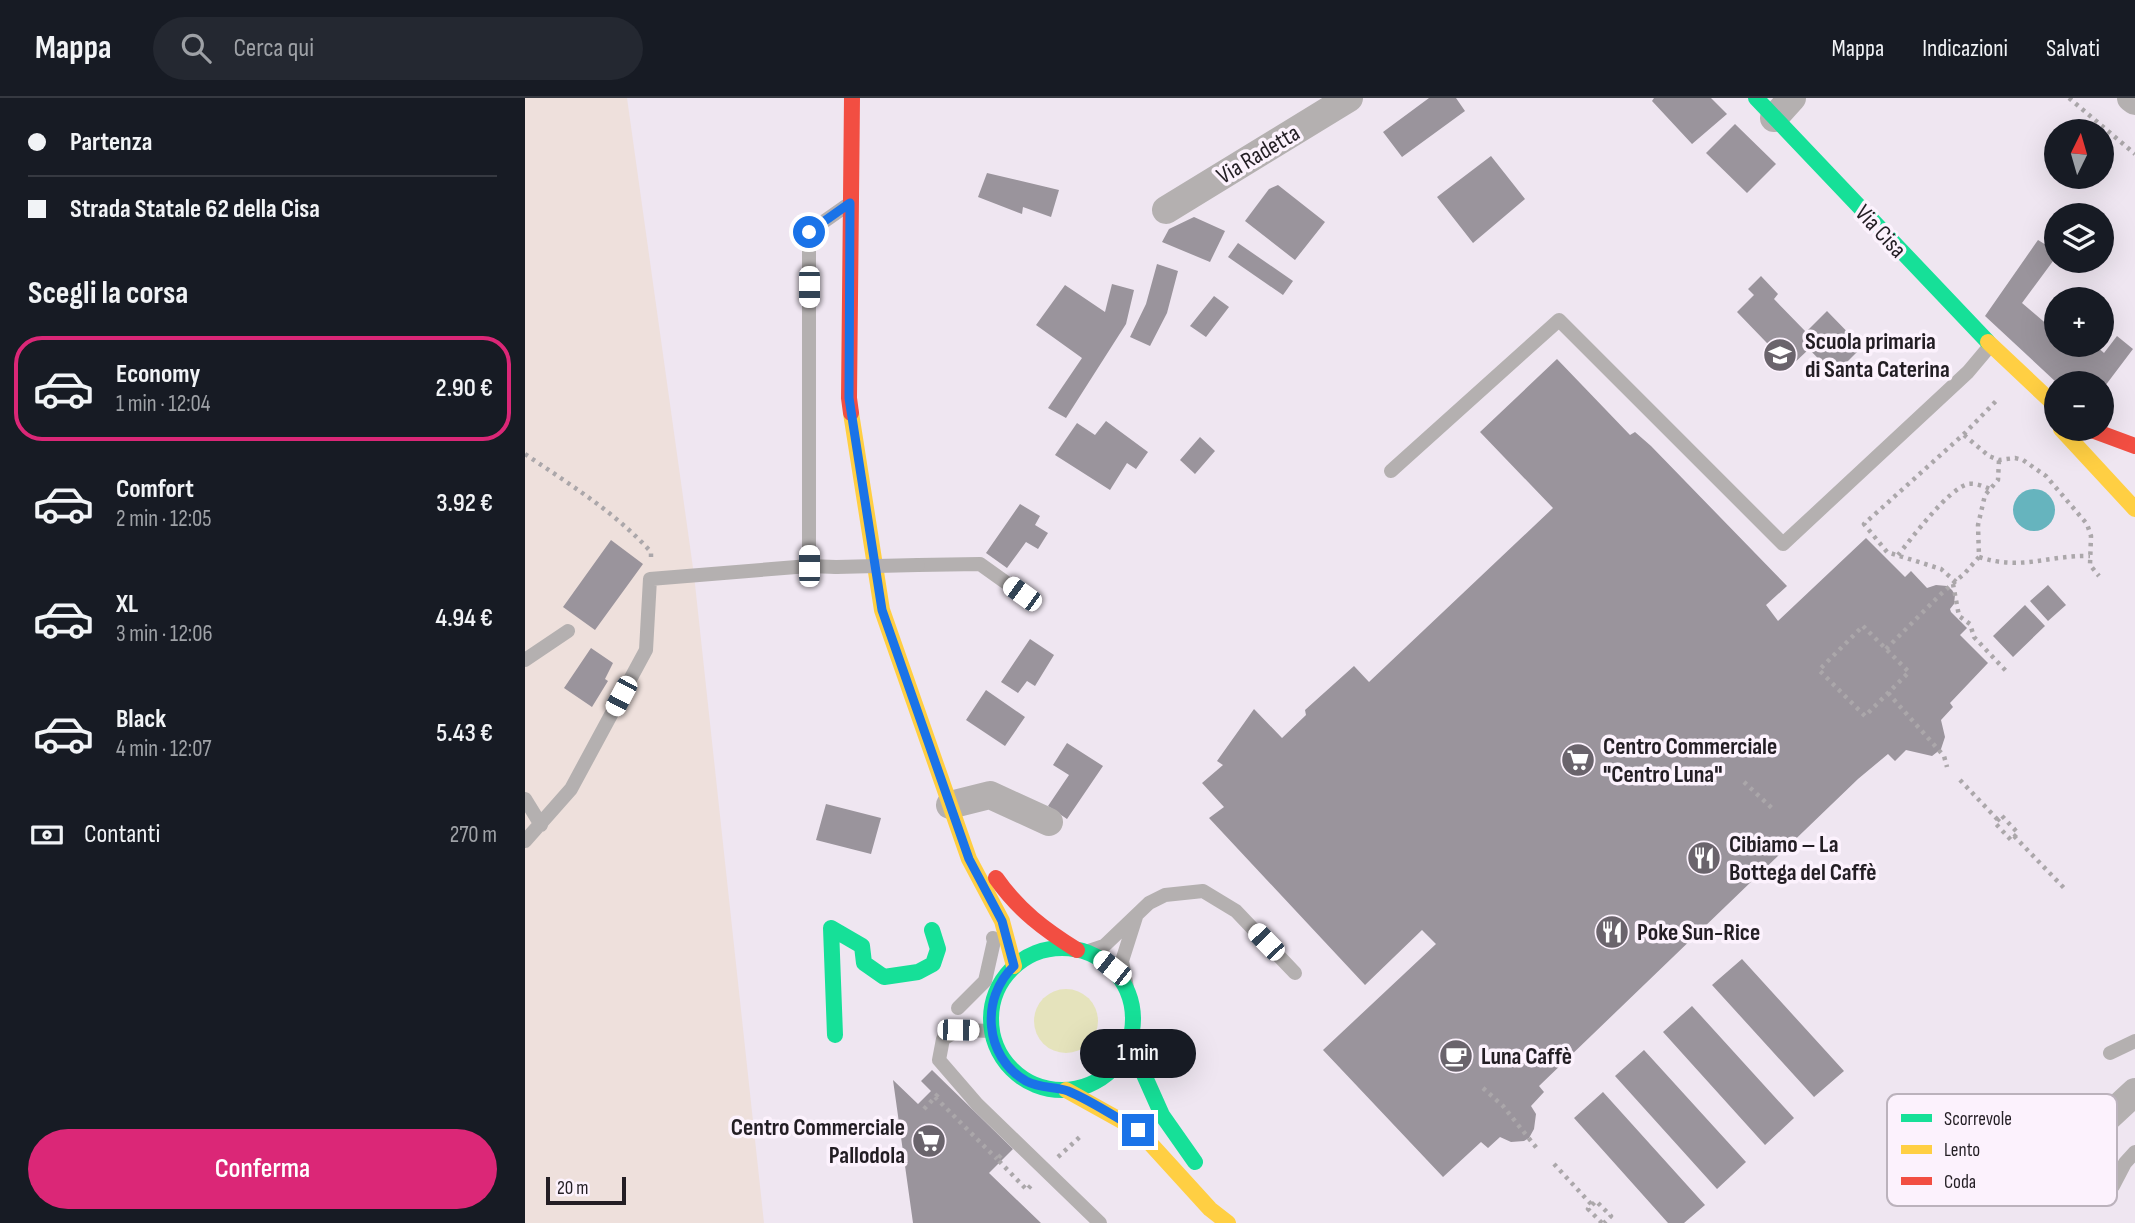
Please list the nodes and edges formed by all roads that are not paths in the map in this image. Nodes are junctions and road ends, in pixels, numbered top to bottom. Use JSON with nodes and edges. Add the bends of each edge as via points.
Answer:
{"nodes":[{"id":1,"x":852,"y":98,"type":"edge"},
{"id":2,"x":1349,"y":98,"type":"edge"},
{"id":3,"x":1774,"y":105,"type":"edge"},
{"id":4,"x":850,"y":203,"type":"junction"},
{"id":5,"x":1166,"y":210,"type":"dead end"},
{"id":6,"x":1991,"y":346,"type":"junction"},
{"id":7,"x":2007,"y":363,"type":"junction"},
{"id":8,"x":2044,"y":395,"type":"edge"},
{"id":9,"x":2044,"y":408,"type":"edge"},
{"id":10,"x":2114,"y":438,"type":"edge"},
{"id":11,"x":2072,"y":441,"type":"edge"},
{"id":12,"x":2135,"y":446,"type":"edge"},
{"id":13,"x":1391,"y":471,"type":"dead end"},
{"id":14,"x":2135,"y":509,"type":"edge"},
{"id":15,"x":809,"y":566,"type":"junction"},
{"id":16,"x":1022,"y":594,"type":"dead end"},
{"id":17,"x":568,"y":631,"type":"dead end"},
{"id":18,"x":525,"y":660,"type":"edge"},
{"id":19,"x":525,"y":799,"type":"edge"},
{"id":20,"x":950,"y":805,"type":"junction"},
{"id":21,"x":1049,"y":822,"type":"dead end"},
{"id":22,"x":541,"y":825,"type":"junction"},
{"id":23,"x":525,"y":841,"type":"edge"},
{"id":24,"x":969,"y":859,"type":"junction"},
{"id":25,"x":1136,"y":916,"type":"junction"},
{"id":26,"x":932,"y":930,"type":"dead end"},
{"id":27,"x":1081,"y":951,"type":"junction"},
{"id":28,"x":1014,"y":966,"type":"junction"},
{"id":29,"x":1296,"y":973,"type":"dead end"},
{"id":30,"x":1128,"y":993,"type":"junction"},
{"id":31,"x":958,"y":1008,"type":"dead end"},
{"id":32,"x":992,"y":1031,"type":"junction"},
{"id":33,"x":835,"y":1035,"type":"dead end"},
{"id":34,"x":1129,"y":1041,"type":"junction"},
{"id":35,"x":2135,"y":1041,"type":"edge"},
{"id":36,"x":2110,"y":1053,"type":"dead end"},
{"id":37,"x":1066,"y":1090,"type":"junction"},
{"id":38,"x":2135,"y":1092,"type":"edge"},
{"id":39,"x":2117,"y":1109,"type":"edge"},
{"id":40,"x":2135,"y":1152,"type":"edge"},
{"id":41,"x":1207,"y":1178,"type":"dead end"},
{"id":42,"x":2117,"y":1178,"type":"edge"},
{"id":43,"x":1222,"y":1199,"type":"dead end"},
{"id":44,"x":1100,"y":1223,"type":"edge"},
{"id":45,"x":1230,"y":1223,"type":"edge"}],
"edges":[{"from":1,"to":4,"type":"main road"},
{"from":2,"to":5,"type":"street","name":"Via Radetta"},
{"from":3,"to":6,"type":"main road","name":"Via Cisa"},
{"from":4,"to":15,"type":"lane","via":[[809,232]]},
{"from":4,"to":20,"type":"main road","via":[[849,398],[882,610]]},
{"from":6,"to":7,"type":"main road","name":"Via Cisa"},
{"from":6,"to":13,"type":"lane","via":[[1783,544],[1559,320]]},
{"from":7,"to":8,"type":"main road","name":"Via Cisa"},
{"from":7,"to":9,"type":"main road","name":"Via Cisa"},
{"from":10,"to":12,"type":"main road"},
{"from":11,"to":14,"type":"main road"},
{"from":15,"to":16,"type":"lane","bridge":true,"via":[[980,564]]},
{"from":15,"to":22,"type":"lane","via":[[650,579],[646,650],[571,789]]},
{"from":17,"to":18,"type":"lane"},
{"from":19,"to":22,"type":"lane"},
{"from":20,"to":21,"type":"street","via":[[990,795]]},
{"from":20,"to":24,"type":"main road"},
{"from":20,"to":27,"type":"main road","via":[[1009,897],[1032,921]]},
{"from":22,"to":23,"type":"lane"},
{"from":24,"to":28,"type":"main road","via":[[1002,921]]},
{"from":24,"to":31,"type":"lane","via":[[966,877],[994,941],[985,981]]},
{"from":25,"to":27,"type":"lane","via":[[1104,946]]},
{"from":25,"to":29,"type":"lane","via":[[1165,895],[1203,891],[1236,911]]},
{"from":25,"to":30,"type":"lane","via":[[1122,961]]},
{"from":26,"to":33,"type":"main road","via":[[938,949],[933,964],[918,972],[884,977],[864,963],[862,946],[831,928]]},
{"from":27,"to":28,"type":"main road","via":[[1042,951]]},
{"from":27,"to":30,"type":"main road","via":[[1112,968]]},
{"from":28,"to":32,"type":"main road","via":[[993,998]]},
{"from":30,"to":34,"type":"main road","via":[[1133,1017]]},
{"from":32,"to":37,"type":"main road","via":[[997,1051],[1025,1080]]},
{"from":32,"to":44,"type":"lane","via":[[958,1030],[943,1039],[939,1060],[977,1104]]},
{"from":34,"to":37,"type":"main road","via":[[1122,1057],[1105,1075]]},
{"from":34,"to":41,"type":"main road","via":[[1162,1115]]},
{"from":35,"to":36,"type":"lane"},
{"from":37,"to":45,"type":"main road","via":[[1138,1130],[1210,1209]]},
{"from":38,"to":39,"type":"street"},
{"from":40,"to":42,"type":"lane"},
{"from":43,"to":45,"type":"main road"}]}
